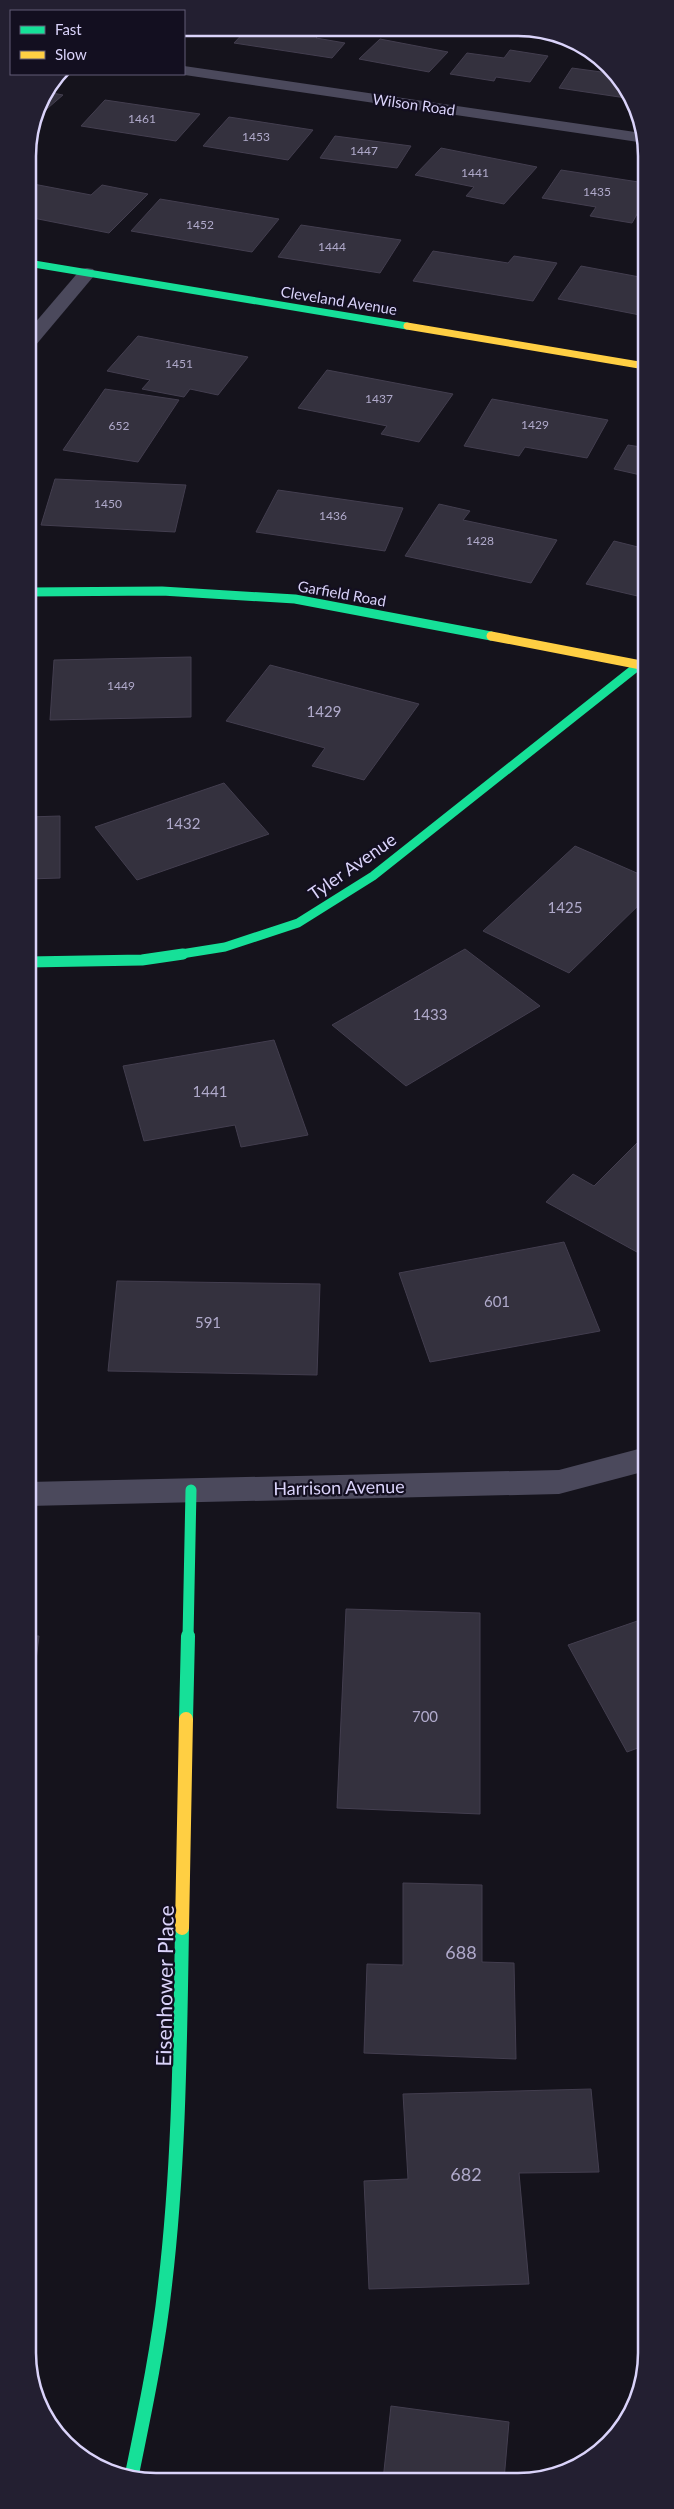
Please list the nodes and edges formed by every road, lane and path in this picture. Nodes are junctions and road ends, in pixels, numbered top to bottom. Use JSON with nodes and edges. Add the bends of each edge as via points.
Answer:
{"nodes":[{"id":1,"x":185,"y":71,"type":"edge"},
{"id":2,"x":636,"y":137,"type":"edge"},
{"id":3,"x":37,"y":265,"type":"edge"},
{"id":4,"x":86,"y":273,"type":"junction"},
{"id":5,"x":37,"y":331,"type":"edge"},
{"id":6,"x":638,"y":365,"type":"edge"},
{"id":7,"x":37,"y":592,"type":"edge"},
{"id":8,"x":638,"y":664,"type":"edge"},
{"id":9,"x":638,"y":668,"type":"edge"},
{"id":10,"x":37,"y":962,"type":"edge"},
{"id":11,"x":637,"y":1461,"type":"edge"},
{"id":12,"x":191,"y":1490,"type":"junction"},
{"id":13,"x":36,"y":1494,"type":"edge"},
{"id":14,"x":134,"y":2470,"type":"edge"}],
"edges":[{"from":1,"to":2,"type":"street","name":"Wilson Road"},
{"from":3,"to":4,"type":"street","name":"Cleveland Avenue"},
{"from":4,"to":5,"type":"street"},
{"from":4,"to":6,"type":"street","name":"Cleveland Avenue"},
{"from":7,"to":8,"type":"street","name":"Garfield Road","via":[[162,591],[295,600]]},
{"from":9,"to":10,"type":"street","name":"Tyler Avenue","via":[[373,876],[298,923],[224,947],[142,960]]},
{"from":11,"to":12,"type":"street","name":"Harrison Avenue","via":[[559,1482]]},
{"from":12,"to":13,"type":"street","name":"Harrison Avenue"},
{"from":12,"to":14,"type":"street","name":"Eisenhower Place","via":[[179,2096],[168,2258],[152,2373]]}]}
